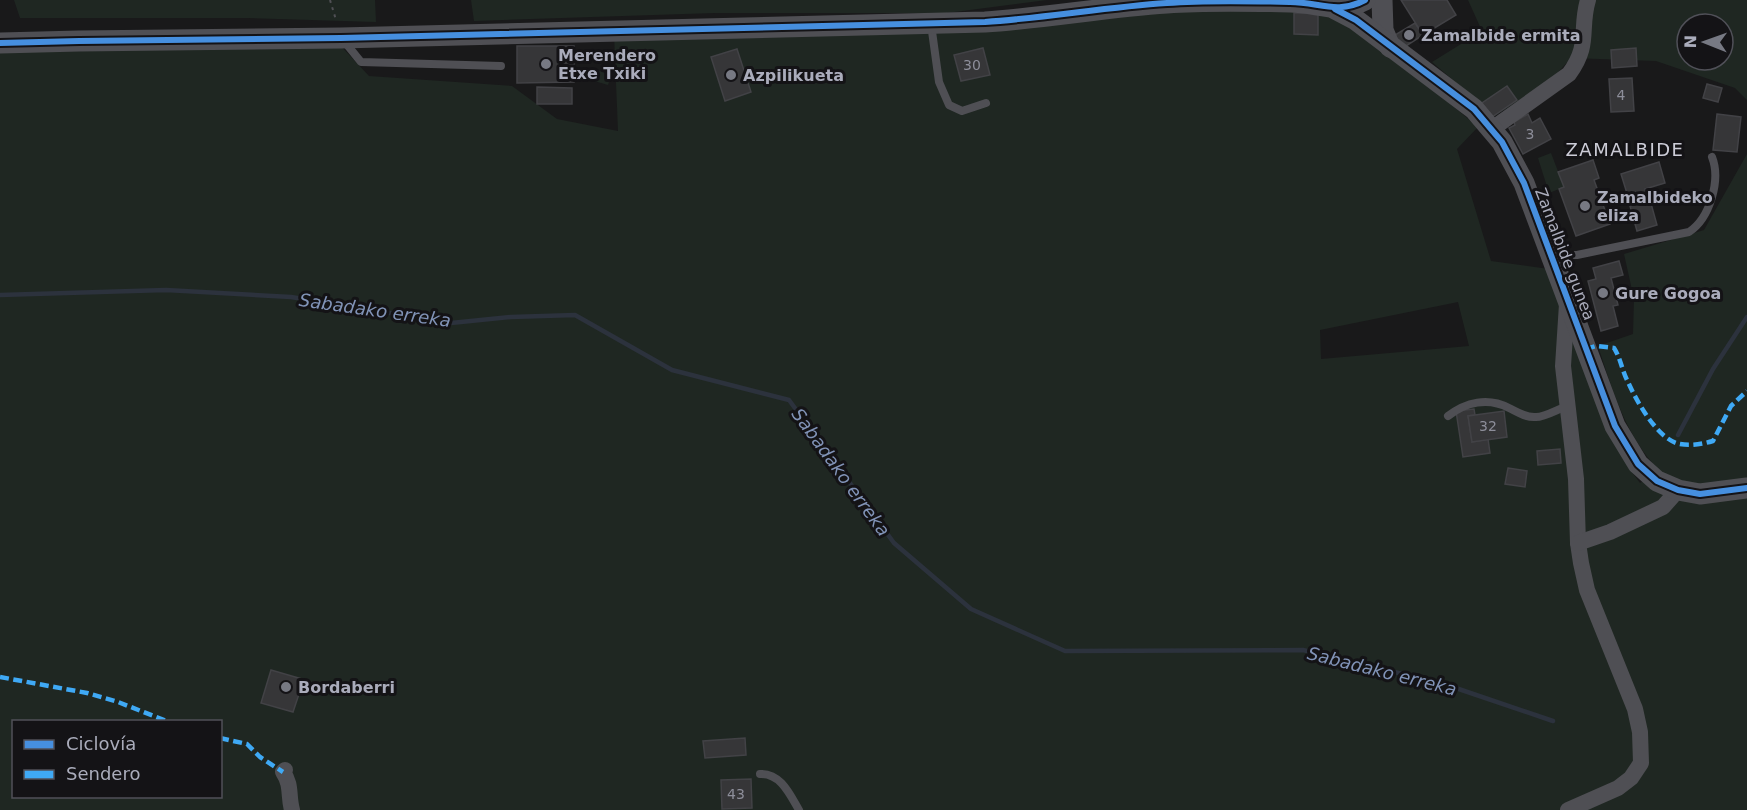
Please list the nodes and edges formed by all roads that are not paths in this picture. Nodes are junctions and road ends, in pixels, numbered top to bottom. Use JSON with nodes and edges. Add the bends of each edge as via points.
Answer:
{"nodes":[{"id":1,"x":1365,"y":0,"type":"edge"},
{"id":2,"x":1373,"y":0,"type":"edge"},
{"id":3,"x":1382,"y":0,"type":"edge"},
{"id":4,"x":1588,"y":0,"type":"edge"},
{"id":5,"x":1335,"y":9,"type":"junction"},
{"id":6,"x":930,"y":24,"type":"junction"},
{"id":7,"x":341,"y":38,"type":"junction"},
{"id":8,"x":1382,"y":41,"type":"junction"},
{"id":9,"x":0,"y":43,"type":"edge"},
{"id":10,"x":501,"y":66,"type":"dead end"},
{"id":11,"x":986,"y":104,"type":"dead end"},
{"id":12,"x":1492,"y":129,"type":"junction"},
{"id":13,"x":1712,"y":157,"type":"dead end"},
{"id":14,"x":1550,"y":255,"type":"junction"},
{"id":15,"x":1568,"y":299,"type":"junction"},
{"id":16,"x":1567,"y":406,"type":"junction"},
{"id":17,"x":1448,"y":416,"type":"dead end"},
{"id":18,"x":1747,"y":488,"type":"edge"},
{"id":19,"x":1678,"y":490,"type":"junction"},
{"id":20,"x":1578,"y":543,"type":"junction"},
{"id":21,"x":285,"y":770,"type":"dead end"},
{"id":22,"x":760,"y":774,"type":"dead end"},
{"id":23,"x":292,"y":810,"type":"edge"},
{"id":24,"x":799,"y":810,"type":"edge"},
{"id":25,"x":1568,"y":810,"type":"edge"}],
"edges":[{"from":1,"to":5,"type":"street"},
{"from":2,"to":8,"type":"street","via":[[1370,20]]},
{"from":3,"to":8,"type":"street"},
{"from":4,"to":12,"type":"street","via":[[1585,42],[1569,74]]},
{"from":5,"to":6,"type":"street","via":[[1294,2],[1177,2],[1040,18]]},
{"from":5,"to":8,"type":"street","name":"Zamalbide gunea"},
{"from":6,"to":7,"type":"street"},
{"from":6,"to":11,"type":"lane","via":[[939,82],[948,105],[962,111]]},
{"from":7,"to":9,"type":"street"},
{"from":7,"to":10,"type":"lane","via":[[361,62]]},
{"from":8,"to":12,"type":"street","name":"Zamalbide gunea","via":[[1474,110]]},
{"from":12,"to":14,"type":"street","name":"Zamalbide gunea","via":[[1524,183]]},
{"from":13,"to":14,"type":"lane","via":[[1716,168],[1711,198],[1699,225],[1689,232],[1577,255]]},
{"from":14,"to":15,"type":"street","name":"Zamalbide gunea"},
{"from":15,"to":16,"type":"street","via":[[1563,366]]},
{"from":15,"to":19,"type":"street","name":"Zamalbide gunea","via":[[1615,426],[1630,453],[1647,474]]},
{"from":16,"to":17,"type":"lane","via":[[1536,417],[1485,402],[1460,406]]},
{"from":16,"to":20,"type":"street","via":[[1576,479]]},
{"from":18,"to":19,"type":"street","name":"Zamalbide gunea","via":[[1700,494]]},
{"from":19,"to":20,"type":"street","via":[[1663,507]]},
{"from":20,"to":25,"type":"street","via":[[1587,590],[1635,709],[1641,763],[1618,788]]},
{"from":21,"to":23,"type":"street"},
{"from":22,"to":24,"type":"lane","via":[[777,778]]}]}
